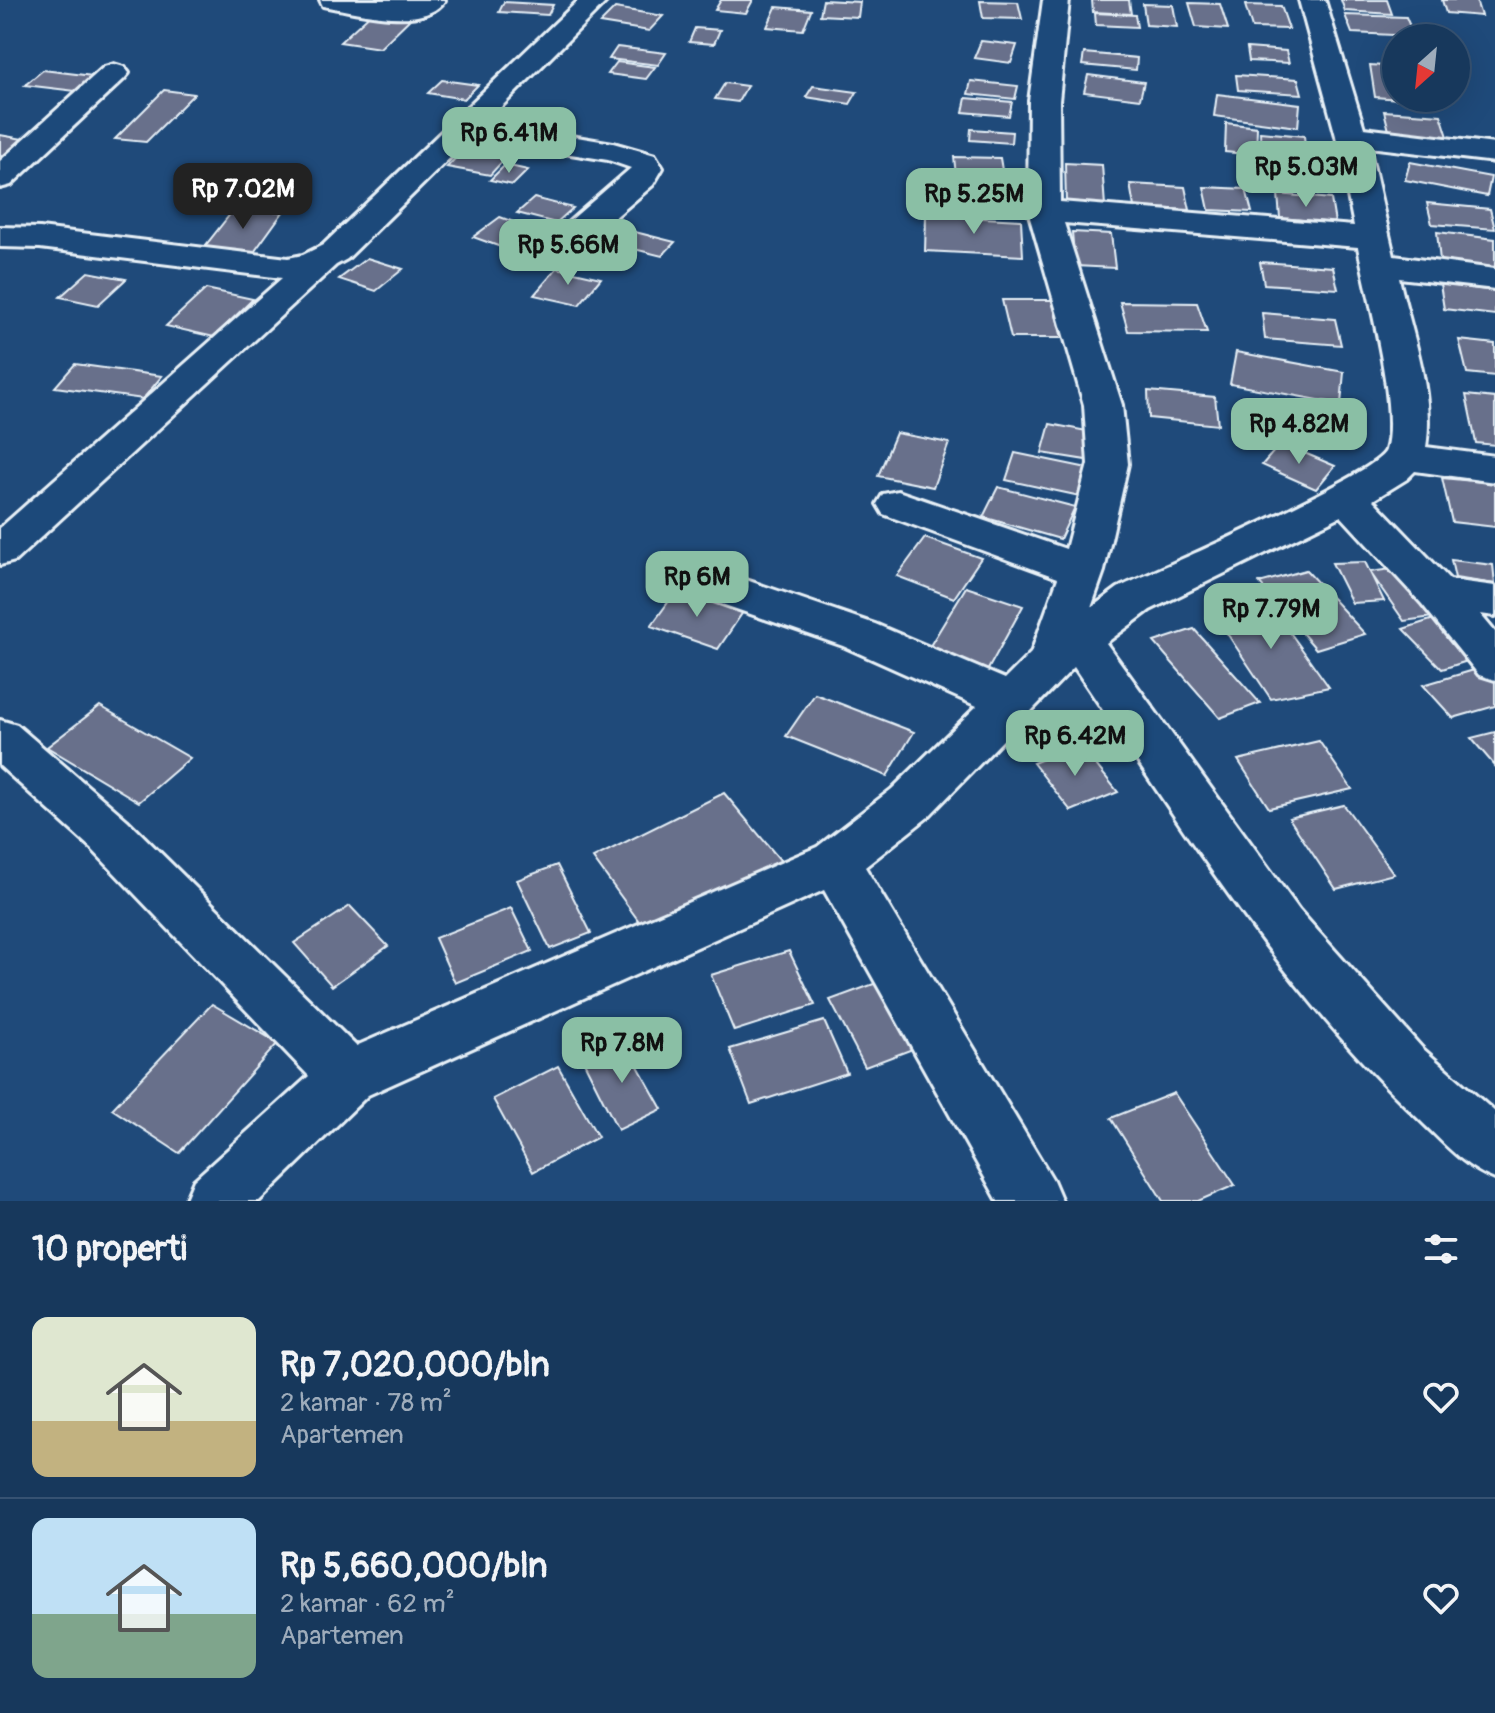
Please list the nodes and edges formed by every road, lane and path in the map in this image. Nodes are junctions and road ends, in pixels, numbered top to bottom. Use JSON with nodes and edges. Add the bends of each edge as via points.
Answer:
{"nodes":[{"id":1,"x":333,"y":0,"type":"edge"},
{"id":2,"x":432,"y":0,"type":"edge"},
{"id":3,"x":595,"y":0,"type":"edge"},
{"id":4,"x":1056,"y":0,"type":"edge"},
{"id":5,"x":1312,"y":0,"type":"edge"},
{"id":6,"x":114,"y":73,"type":"dead end"},
{"id":7,"x":467,"y":128,"type":"junction"},
{"id":8,"x":1351,"y":136,"type":"junction"},
{"id":9,"x":1495,"y":153,"type":"edge"},
{"id":10,"x":0,"y":178,"type":"edge"},
{"id":11,"x":1044,"y":211,"type":"junction"},
{"id":12,"x":0,"y":237,"type":"edge"},
{"id":13,"x":560,"y":247,"type":"dead end"},
{"id":14,"x":1377,"y":251,"type":"junction"},
{"id":15,"x":323,"y":259,"type":"junction"},
{"id":16,"x":1495,"y":279,"type":"edge"},
{"id":17,"x":1405,"y":457,"type":"junction"},
{"id":18,"x":1495,"y":469,"type":"edge"},
{"id":19,"x":1347,"y":497,"type":"junction"},
{"id":20,"x":898,"y":504,"type":"dead end"},
{"id":21,"x":0,"y":551,"type":"edge"},
{"id":22,"x":1082,"y":571,"type":"junction"},
{"id":23,"x":702,"y":581,"type":"dead end"},
{"id":24,"x":1437,"y":593,"type":"junction"},
{"id":25,"x":1495,"y":601,"type":"edge"},
{"id":26,"x":1065,"y":651,"type":"junction"},
{"id":27,"x":1495,"y":663,"type":"edge"},
{"id":28,"x":1013,"y":702,"type":"junction"},
{"id":29,"x":0,"y":738,"type":"edge"},
{"id":30,"x":835,"y":862,"type":"junction"},
{"id":31,"x":348,"y":1077,"type":"junction"},
{"id":32,"x":1495,"y":1151,"type":"edge"},
{"id":33,"x":216,"y":1201,"type":"edge"},
{"id":34,"x":1031,"y":1201,"type":"edge"}],
"edges":[{"from":1,"to":2,"type":"street","via":[[399,9]]},
{"from":3,"to":7,"type":"street"},
{"from":4,"to":11,"type":"street","via":[[1044,101]]},
{"from":5,"to":8,"type":"street"},
{"from":6,"to":10,"type":"street"},
{"from":7,"to":13,"type":"street","via":[[644,162],[642,178]]},
{"from":7,"to":15,"type":"street"},
{"from":8,"to":9,"type":"street"},
{"from":8,"to":14,"type":"street"},
{"from":11,"to":14,"type":"street"},
{"from":11,"to":22,"type":"street","via":[[1103,405],[1108,464]]},
{"from":12,"to":15,"type":"street","via":[[288,268]]},
{"from":14,"to":16,"type":"street"},
{"from":14,"to":17,"type":"street","via":[[1410,427]]},
{"from":15,"to":21,"type":"street"},
{"from":17,"to":18,"type":"street"},
{"from":17,"to":19,"type":"street"},
{"from":19,"to":24,"type":"street"},
{"from":19,"to":26,"type":"street","via":[[1134,599]]},
{"from":20,"to":22,"type":"street"},
{"from":22,"to":26,"type":"street"},
{"from":23,"to":28,"type":"street","via":[[859,635]]},
{"from":24,"to":25,"type":"street"},
{"from":24,"to":27,"type":"street"},
{"from":26,"to":28,"type":"street"},
{"from":26,"to":32,"type":"street","via":[[1280,926],[1402,1066]]},
{"from":28,"to":30,"type":"street","via":[[910,803]]},
{"from":29,"to":31,"type":"street","via":[[109,834]]},
{"from":30,"to":31,"type":"street"},
{"from":30,"to":34,"type":"street"},
{"from":31,"to":33,"type":"street"}]}
